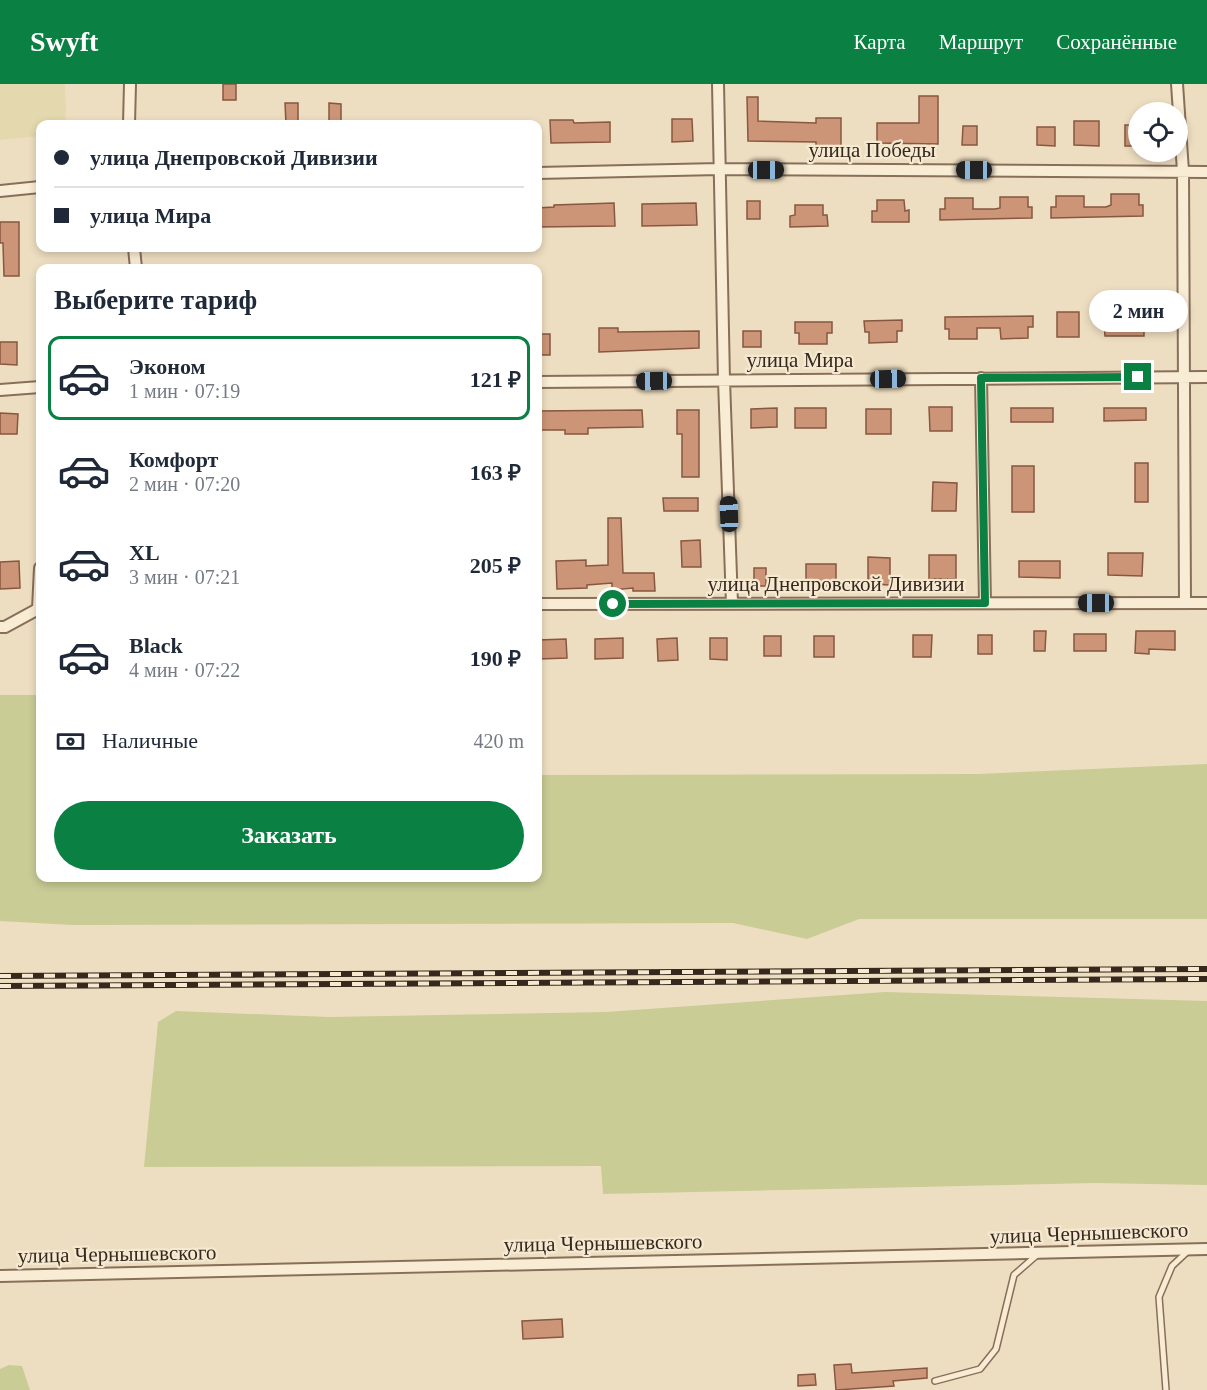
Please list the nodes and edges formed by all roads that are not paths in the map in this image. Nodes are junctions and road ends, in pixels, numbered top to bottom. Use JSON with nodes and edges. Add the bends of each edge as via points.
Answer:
{"nodes":[{"id":1,"x":130,"y":84,"type":"edge"},
{"id":2,"x":718,"y":84,"type":"edge"},
{"id":3,"x":1177,"y":84,"type":"edge"},
{"id":4,"x":129,"y":120,"type":"edge"},
{"id":5,"x":719,"y":169,"type":"junction"},
{"id":6,"x":1183,"y":171,"type":"junction"},
{"id":7,"x":1207,"y":172,"type":"edge"},
{"id":8,"x":542,"y":173,"type":"edge"},
{"id":9,"x":36,"y":187,"type":"edge"},
{"id":10,"x":0,"y":190,"type":"edge"},
{"id":11,"x":1183,"y":376,"type":"junction"},
{"id":12,"x":1207,"y":377,"type":"edge"},
{"id":13,"x":981,"y":378,"type":"junction"},
{"id":14,"x":724,"y":380,"type":"junction"},
{"id":15,"x":542,"y":382,"type":"edge"},
{"id":16,"x":36,"y":387,"type":"edge"},
{"id":17,"x":0,"y":390,"type":"edge"},
{"id":18,"x":985,"y":603,"type":"junction"},
{"id":19,"x":1185,"y":603,"type":"junction"},
{"id":20,"x":1207,"y":603,"type":"edge"},
{"id":21,"x":542,"y":604,"type":"edge"},
{"id":22,"x":732,"y":604,"type":"junction"},
{"id":23,"x":36,"y":610,"type":"edge"},
{"id":24,"x":0,"y":627,"type":"edge"},
{"id":25,"x":1190,"y":1249,"type":"junction"},
{"id":26,"x":1207,"y":1249,"type":"edge"},
{"id":27,"x":1040,"y":1253,"type":"junction"},
{"id":28,"x":0,"y":1276,"type":"edge"},
{"id":29,"x":935,"y":1381,"type":"dead end"},
{"id":30,"x":1166,"y":1390,"type":"edge"}],
"edges":[{"from":1,"to":4,"type":"street"},
{"from":2,"to":5,"type":"street"},
{"from":3,"to":6,"type":"street"},
{"from":5,"to":6,"type":"street","name":"улица Победы"},
{"from":5,"to":8,"type":"street","name":"улица Победы"},
{"from":5,"to":14,"type":"street"},
{"from":6,"to":7,"type":"street","name":"улица Победы"},
{"from":6,"to":11,"type":"street"},
{"from":9,"to":10,"type":"street"},
{"from":11,"to":12,"type":"street","name":"улица Мира"},
{"from":11,"to":13,"type":"street","name":"улица Мира"},
{"from":11,"to":19,"type":"street"},
{"from":13,"to":14,"type":"street","name":"улица Мира"},
{"from":13,"to":18,"type":"street"},
{"from":14,"to":15,"type":"street","name":"улица Мира"},
{"from":14,"to":22,"type":"street"},
{"from":16,"to":17,"type":"street"},
{"from":18,"to":19,"type":"street","name":"улица Днепровской Дивизии"},
{"from":18,"to":22,"type":"street","name":"улица Днепровской Дивизии"},
{"from":19,"to":20,"type":"street","name":"улица Днепровской Дивизии"},
{"from":21,"to":22,"type":"street","name":"улица Днепровской Дивизии"},
{"from":23,"to":24,"type":"street"},
{"from":25,"to":26,"type":"street","name":"улица Чернышевского"},
{"from":25,"to":27,"type":"street","name":"улица Чернышевского"},
{"from":25,"to":30,"type":"lane","via":[[1172,1266],[1159,1297]]},
{"from":27,"to":28,"type":"street","name":"улица Чернышевского"},
{"from":27,"to":29,"type":"lane","via":[[1014,1275],[996,1349],[980,1369]]}]}
